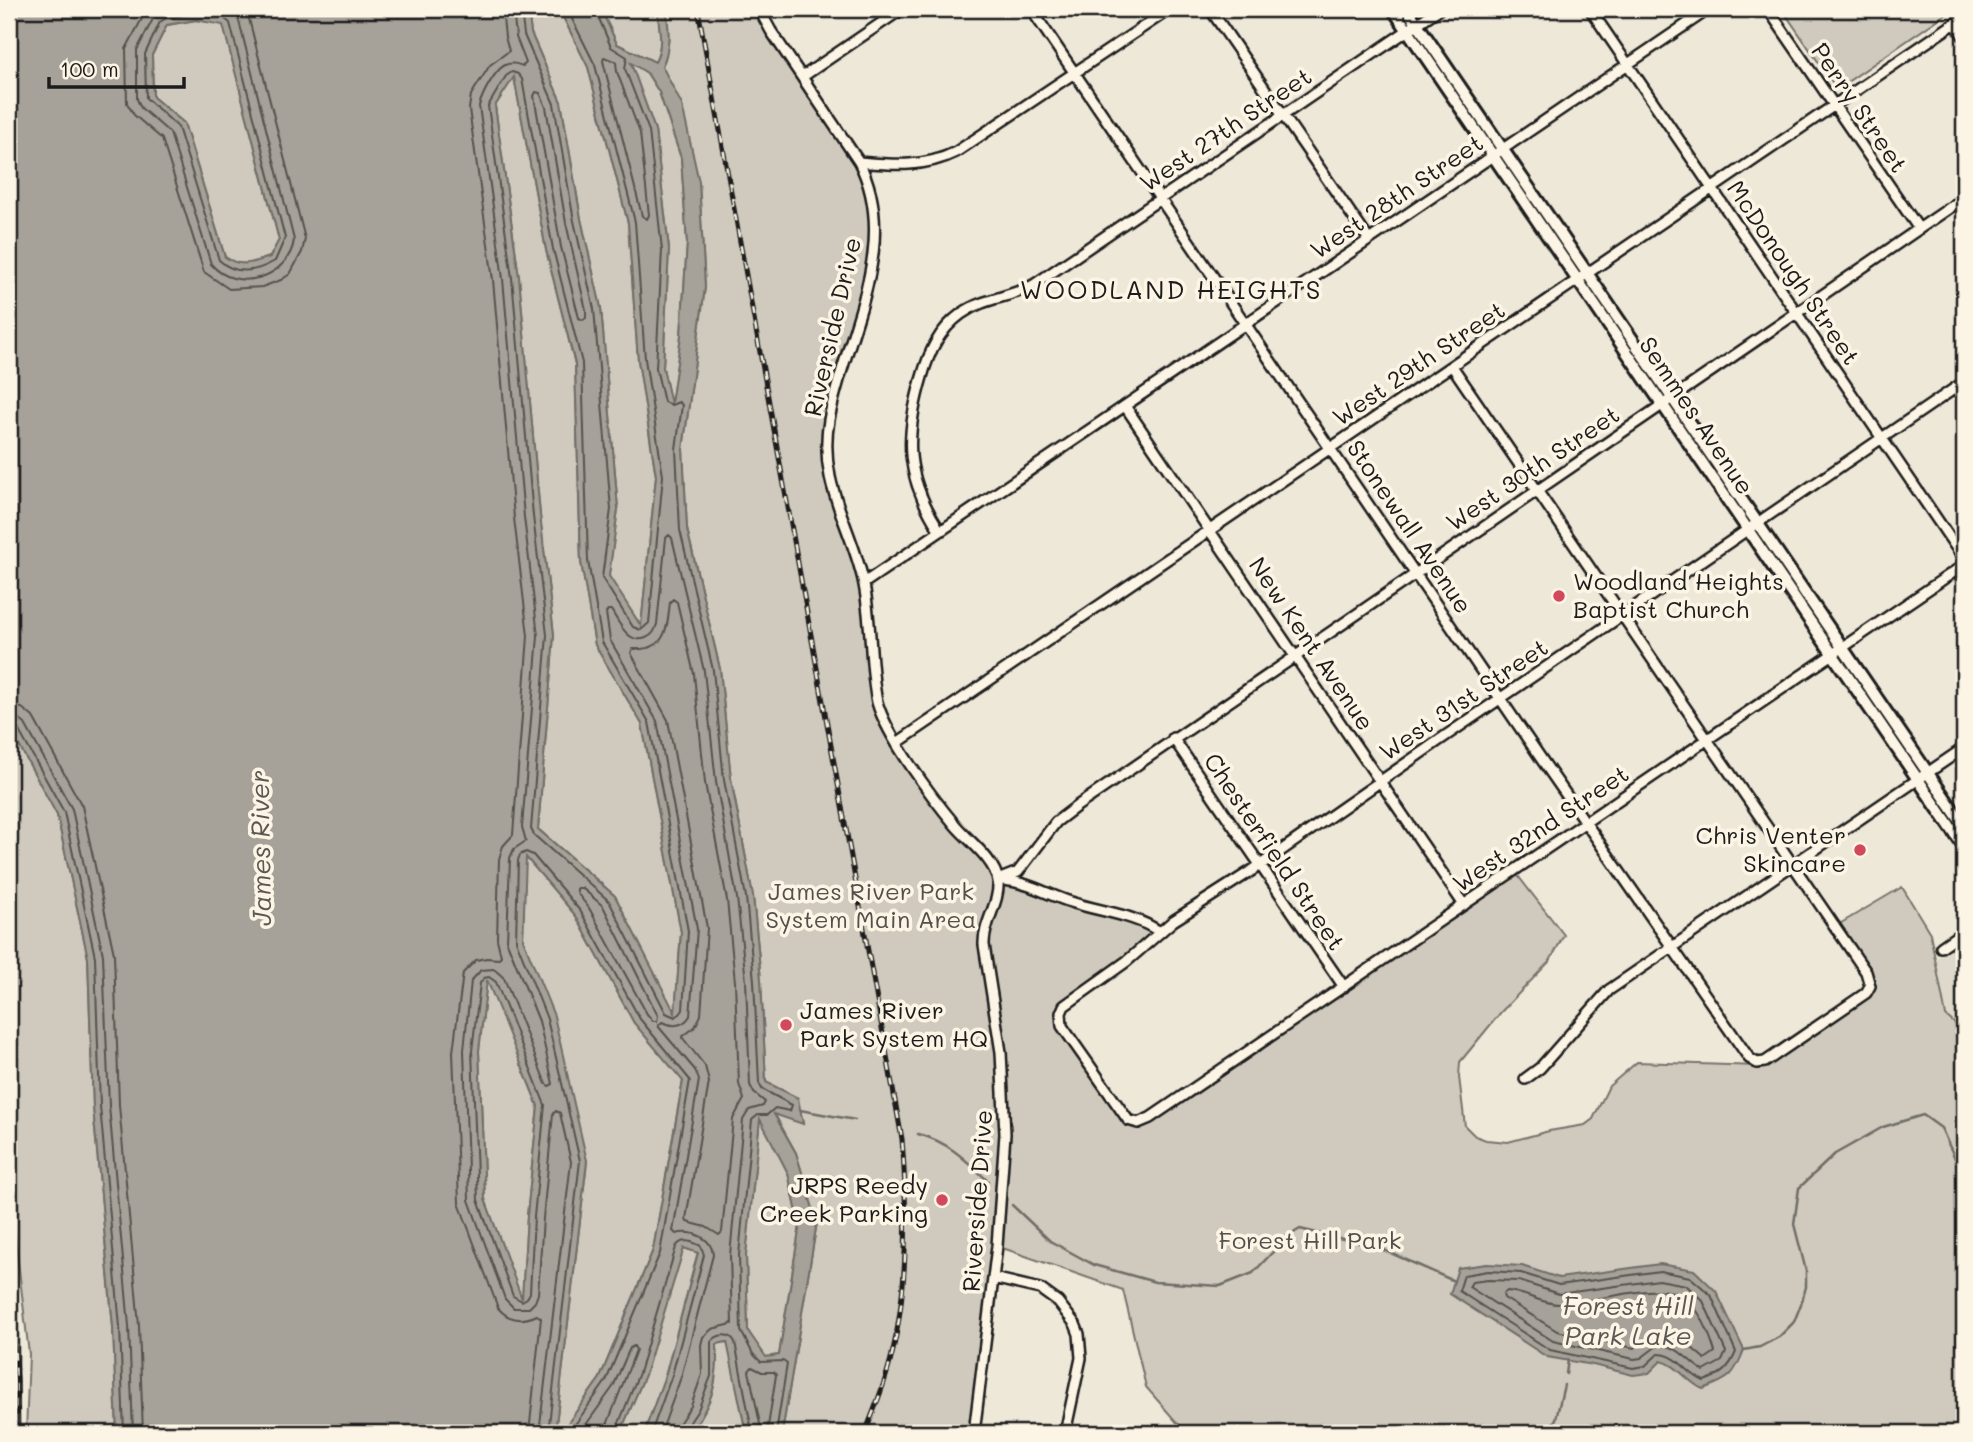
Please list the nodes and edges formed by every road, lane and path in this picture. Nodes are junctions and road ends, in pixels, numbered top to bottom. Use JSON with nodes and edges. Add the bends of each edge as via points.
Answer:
{"nodes":[{"id":1,"x":759,"y":9,"type":"edge"},
{"id":2,"x":902,"y":9,"type":"edge"},
{"id":3,"x":1031,"y":9,"type":"edge"},
{"id":4,"x":1170,"y":9,"type":"edge"},
{"id":5,"x":1210,"y":9,"type":"edge"},
{"id":6,"x":1393,"y":9,"type":"edge"},
{"id":7,"x":1407,"y":9,"type":"edge"},
{"id":8,"x":1439,"y":9,"type":"edge"},
{"id":9,"x":1590,"y":9,"type":"edge"},
{"id":10,"x":1709,"y":9,"type":"edge"},
{"id":11,"x":1768,"y":9,"type":"edge"},
{"id":12,"x":1964,"y":17,"type":"edge"},
{"id":13,"x":1955,"y":23,"type":"junction"},
{"id":14,"x":1412,"y":27,"type":"junction"},
{"id":15,"x":1964,"y":37,"type":"edge"},
{"id":16,"x":1628,"y":64,"type":"junction"},
{"id":17,"x":1076,"y":73,"type":"junction"},
{"id":18,"x":802,"y":77,"type":"junction"},
{"id":19,"x":1834,"y":105,"type":"junction"},
{"id":20,"x":1283,"y":114,"type":"junction"},
{"id":21,"x":1497,"y":152,"type":"junction"},
{"id":22,"x":859,"y":162,"type":"junction"},
{"id":23,"x":1712,"y":189,"type":"junction"},
{"id":24,"x":1161,"y":197,"type":"junction"},
{"id":25,"x":1964,"y":198,"type":"edge"},
{"id":26,"x":1919,"y":229,"type":"junction"},
{"id":27,"x":1369,"y":240,"type":"junction"},
{"id":28,"x":1582,"y":276,"type":"junction"},
{"id":29,"x":1797,"y":313,"type":"junction"},
{"id":30,"x":1246,"y":323,"type":"junction"},
{"id":31,"x":1452,"y":366,"type":"junction"},
{"id":32,"x":1964,"y":382,"type":"edge"},
{"id":33,"x":1667,"y":401,"type":"junction"},
{"id":34,"x":1125,"y":406,"type":"junction"},
{"id":35,"x":1883,"y":438,"type":"junction"},
{"id":36,"x":1331,"y":447,"type":"junction"},
{"id":37,"x":1538,"y":489,"type":"junction"},
{"id":38,"x":1753,"y":526,"type":"junction"},
{"id":39,"x":940,"y":531,"type":"junction"},
{"id":40,"x":1209,"y":531,"type":"junction"},
{"id":41,"x":1964,"y":559,"type":"edge"},
{"id":42,"x":1964,"y":565,"type":"edge"},
{"id":43,"x":1416,"y":572,"type":"junction"},
{"id":44,"x":864,"y":583,"type":"junction"},
{"id":45,"x":1623,"y":614,"type":"junction"},
{"id":46,"x":1838,"y":651,"type":"junction"},
{"id":47,"x":1295,"y":656,"type":"junction"},
{"id":48,"x":1502,"y":697,"type":"junction"},
{"id":49,"x":1173,"y":738,"type":"junction"},
{"id":50,"x":1708,"y":739,"type":"junction"},
{"id":51,"x":897,"y":743,"type":"junction"},
{"id":52,"x":1964,"y":748,"type":"edge"},
{"id":53,"x":1923,"y":776,"type":"junction"},
{"id":54,"x":1380,"y":780,"type":"junction"},
{"id":55,"x":1586,"y":822,"type":"junction"},
{"id":56,"x":1964,"y":826,"type":"edge"},
{"id":57,"x":1964,"y":847,"type":"edge"},
{"id":58,"x":1793,"y":864,"type":"junction"},
{"id":59,"x":1259,"y":866,"type":"junction"},
{"id":60,"x":998,"y":880,"type":"junction"},
{"id":61,"x":1464,"y":905,"type":"junction"},
{"id":62,"x":1964,"y":930,"type":"edge"},
{"id":63,"x":1160,"y":932,"type":"junction"},
{"id":64,"x":1941,"y":947,"type":"dead end"},
{"id":65,"x":1672,"y":948,"type":"junction"},
{"id":66,"x":1344,"y":987,"type":"junction"},
{"id":67,"x":1525,"y":1079,"type":"dead end"},
{"id":68,"x":1138,"y":1123,"type":"joint"},
{"id":69,"x":993,"y":1278,"type":"junction"},
{"id":70,"x":974,"y":1433,"type":"edge"},
{"id":71,"x":1065,"y":1433,"type":"edge"}],
"edges":[{"from":1,"to":18,"type":"street","name":"Riverside Drive"},
{"from":2,"to":18,"type":"street"},
{"from":3,"to":17,"type":"street","name":"Stonewall Avenue"},
{"from":4,"to":17,"type":"street"},
{"from":5,"to":20,"type":"street"},
{"from":6,"to":14,"type":"main road","name":"Semmes Avenue"},
{"from":7,"to":14,"type":"main road","name":"Semmes Avenue"},
{"from":8,"to":14,"type":"street","name":"West 27th Street"},
{"from":9,"to":16,"type":"street","name":"McDonough Street"},
{"from":10,"to":16,"type":"street","name":"West 28th Street"},
{"from":11,"to":19,"type":"street","name":"Perry Street"},
{"from":12,"to":13,"type":"street","name":"West 29th Street"},
{"from":13,"to":15,"type":"street"},
{"from":13,"to":19,"type":"street","name":"West 29th Street"},
{"from":14,"to":20,"type":"street","name":"West 27th Street"},
{"from":14,"to":21,"type":"main road","name":"Semmes Avenue"},
{"from":16,"to":21,"type":"street","name":"West 28th Street"},
{"from":16,"to":23,"type":"street","name":"McDonough Street"},
{"from":17,"to":22,"type":"street","via":[[948,156],[912,165]]},
{"from":17,"to":24,"type":"street","name":"Stonewall Avenue"},
{"from":18,"to":22,"type":"street","name":"Riverside Drive"},
{"from":19,"to":23,"type":"street","name":"West 29th Street"},
{"from":19,"to":26,"type":"street","name":"Perry Street"},
{"from":20,"to":24,"type":"street","name":"West 27th Street"},
{"from":20,"to":27,"type":"street"},
{"from":21,"to":27,"type":"street","name":"West 28th Street"},
{"from":21,"to":28,"type":"main road","name":"Semmes Avenue"},
{"from":22,"to":44,"type":"street","name":"Riverside Drive","via":[[873,202],[874,249],[832,408],[827,447],[837,506]]},
{"from":23,"to":28,"type":"street","name":"West 29th Street"},
{"from":23,"to":29,"type":"street","name":"McDonough Street"},
{"from":24,"to":30,"type":"street","name":"Stonewall Avenue"},
{"from":24,"to":39,"type":"street","name":"West 27th Street","via":[[1035,284],[982,301],[946,326],[930,353],[914,406],[909,446],[920,495]]},
{"from":25,"to":26,"type":"street","name":"West 30th Street"},
{"from":26,"to":29,"type":"street","name":"West 30th Street"},
{"from":27,"to":30,"type":"street","name":"West 28th Street"},
{"from":28,"to":31,"type":"street","name":"West 29th Street"},
{"from":28,"to":33,"type":"main road","name":"Semmes Avenue"},
{"from":29,"to":33,"type":"street","name":"West 30th Street"},
{"from":29,"to":35,"type":"street","name":"McDonough Street"},
{"from":30,"to":34,"type":"street","name":"West 28th Street"},
{"from":30,"to":36,"type":"street","name":"Stonewall Avenue"},
{"from":31,"to":36,"type":"street","name":"West 29th Street"},
{"from":31,"to":37,"type":"street"},
{"from":32,"to":35,"type":"street","name":"West 31st Street"},
{"from":33,"to":37,"type":"street","name":"West 30th Street"},
{"from":33,"to":38,"type":"main road","name":"Semmes Avenue"},
{"from":34,"to":39,"type":"street","name":"West 28th Street"},
{"from":34,"to":40,"type":"street","name":"New Kent Avenue"},
{"from":35,"to":38,"type":"street","name":"West 31st Street"},
{"from":35,"to":41,"type":"street","name":"McDonough Street"},
{"from":36,"to":40,"type":"street","name":"West 29th Street"},
{"from":36,"to":43,"type":"street","name":"Stonewall Avenue"},
{"from":37,"to":43,"type":"street","name":"West 30th Street"},
{"from":37,"to":45,"type":"street"},
{"from":38,"to":45,"type":"street","name":"West 31st Street"},
{"from":38,"to":46,"type":"main road","name":"Semmes Avenue"},
{"from":39,"to":44,"type":"street","name":"West 28th Street"},
{"from":40,"to":47,"type":"street","name":"New Kent Avenue"},
{"from":40,"to":51,"type":"street","name":"West 29th Street"},
{"from":42,"to":46,"type":"street","name":"West 32nd Street"},
{"from":43,"to":47,"type":"street","name":"West 30th Street"},
{"from":43,"to":48,"type":"street","name":"Stonewall Avenue"},
{"from":44,"to":51,"type":"street","name":"Riverside Drive","via":[[875,693]]},
{"from":45,"to":48,"type":"street","name":"West 31st Street"},
{"from":45,"to":50,"type":"street"},
{"from":46,"to":50,"type":"street","name":"West 32nd Street"},
{"from":46,"to":53,"type":"main road","name":"Semmes Avenue"},
{"from":47,"to":49,"type":"street","name":"West 30th Street"},
{"from":47,"to":54,"type":"street","name":"New Kent Avenue"},
{"from":48,"to":54,"type":"street","name":"West 31st Street"},
{"from":48,"to":55,"type":"street","name":"Stonewall Avenue"},
{"from":49,"to":59,"type":"street","name":"Chesterfield Street"},
{"from":49,"to":60,"type":"street","name":"West 30th Street","via":[[1060,818],[1022,868]]},
{"from":50,"to":55,"type":"street","name":"West 32nd Street"},
{"from":50,"to":58,"type":"street"},
{"from":51,"to":60,"type":"street","name":"Riverside Drive"},
{"from":52,"to":53,"type":"street"},
{"from":53,"to":56,"type":"main road","name":"Semmes Avenue"},
{"from":53,"to":57,"type":"main road","name":"Semmes Avenue"},
{"from":53,"to":58,"type":"street"},
{"from":54,"to":59,"type":"street","name":"West 31st Street"},
{"from":54,"to":61,"type":"street","name":"New Kent Avenue"},
{"from":55,"to":61,"type":"street","name":"West 32nd Street"},
{"from":55,"to":65,"type":"street","name":"Stonewall Avenue"},
{"from":58,"to":65,"type":"street"},
{"from":58,"to":65,"type":"street","name":"Stonewall Avenue","via":[[1866,972],[1870,986],[1862,996],[1768,1060],[1756,1063]]},
{"from":59,"to":63,"type":"street","name":"West 31st Street"},
{"from":59,"to":66,"type":"street","name":"Chesterfield Street"},
{"from":60,"to":63,"type":"street","via":[[1022,883],[1067,901],[1138,919]]},
{"from":60,"to":69,"type":"street","name":"Riverside Drive","via":[[984,939],[1005,1107],[1005,1162]]},
{"from":61,"to":66,"type":"street","name":"West 32nd Street"},
{"from":62,"to":64,"type":"street"},
{"from":63,"to":68,"type":"street","name":"West 31st Street","via":[[1061,1013],[1065,1031],[1128,1120]]},
{"from":65,"to":67,"type":"street","via":[[1609,990]]},
{"from":66,"to":68,"type":"street","name":"West 32nd Street"},
{"from":69,"to":70,"type":"street","name":"Riverside Drive"},
{"from":69,"to":71,"type":"street","via":[[1040,1289],[1058,1302],[1075,1324],[1081,1358]]}]}
